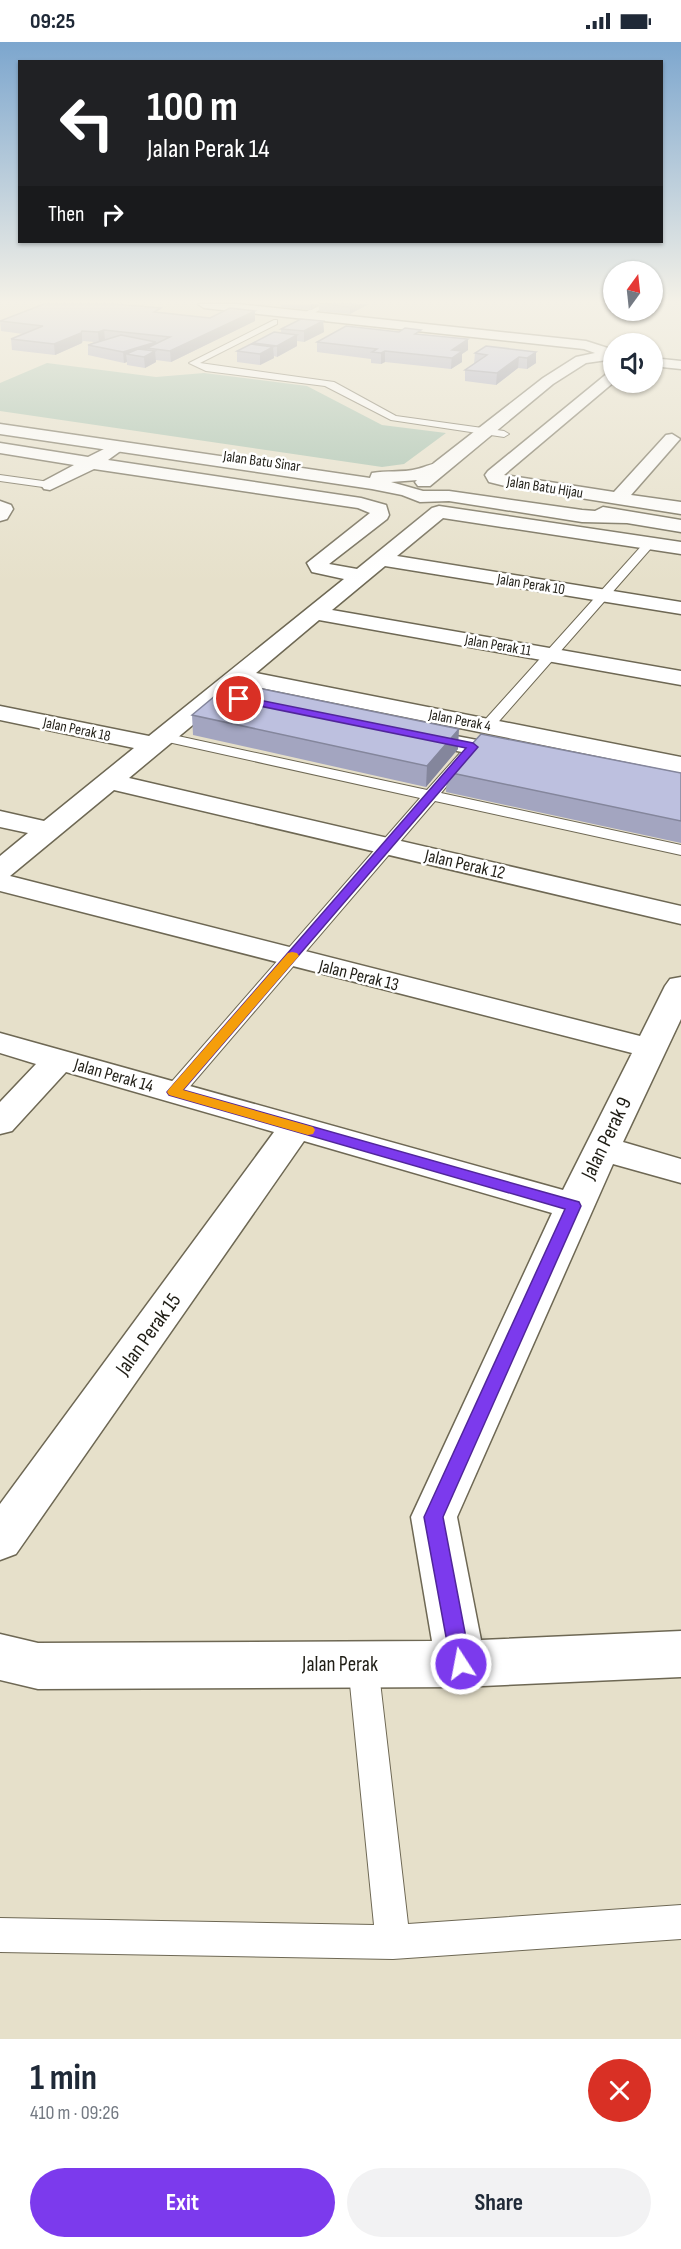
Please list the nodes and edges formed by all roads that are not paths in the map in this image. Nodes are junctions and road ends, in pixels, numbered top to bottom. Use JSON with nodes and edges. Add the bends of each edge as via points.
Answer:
{"nodes":[{"id":1,"x":356,"y":397,"type":"edge"},
{"id":2,"x":527,"y":397,"type":"edge"},
{"id":3,"x":551,"y":397,"type":"edge"},
{"id":4,"x":587,"y":397,"type":"edge"},
{"id":5,"x":0,"y":423,"type":"edge"},
{"id":6,"x":0,"y":429,"type":"edge"},
{"id":7,"x":484,"y":431,"type":"junction"},
{"id":8,"x":504,"y":434,"type":"junction"},
{"id":9,"x":672,"y":439,"type":"dead end"},
{"id":10,"x":118,"y":447,"type":"junction"},
{"id":11,"x":0,"y":448,"type":"edge"},
{"id":12,"x":91,"y":463,"type":"junction"},
{"id":13,"x":374,"y":477,"type":"junction"},
{"id":14,"x":0,"y":478,"type":"edge"},
{"id":15,"x":50,"y":485,"type":"joint"},
{"id":16,"x":415,"y":487,"type":"junction"},
{"id":17,"x":443,"y":492,"type":"junction"},
{"id":18,"x":618,"y":499,"type":"junction"},
{"id":19,"x":0,"y":507,"type":"edge"},
{"id":20,"x":681,"y":508,"type":"edge"},
{"id":21,"x":0,"y":515,"type":"edge"},
{"id":22,"x":623,"y":518,"type":"junction"},
{"id":23,"x":681,"y":526,"type":"edge"},
{"id":24,"x":649,"y":544,"type":"junction"},
{"id":25,"x":681,"y":548,"type":"edge"},
{"id":26,"x":381,"y":559,"type":"junction"},
{"id":27,"x":361,"y":576,"type":"junction"},
{"id":28,"x":602,"y":595,"type":"junction"},
{"id":29,"x":681,"y":608,"type":"edge"},
{"id":30,"x":315,"y":613,"type":"junction"},
{"id":31,"x":551,"y":655,"type":"junction"},
{"id":32,"x":238,"y":676,"type":"junction"},
{"id":33,"x":681,"y":678,"type":"edge"},
{"id":34,"x":215,"y":694,"type":"junction"},
{"id":35,"x":0,"y":713,"type":"edge"},
{"id":36,"x":488,"y":725,"type":"junction"},
{"id":37,"x":159,"y":741,"type":"junction"},
{"id":38,"x":473,"y":747,"type":"junction"},
{"id":39,"x":681,"y":765,"type":"edge"},
{"id":40,"x":110,"y":781,"type":"junction"},
{"id":41,"x":681,"y":789,"type":"edge"},
{"id":42,"x":432,"y":795,"type":"junction"},
{"id":43,"x":0,"y":819,"type":"edge"},
{"id":44,"x":49,"y":830,"type":"junction"},
{"id":45,"x":387,"y":846,"type":"junction"},
{"id":46,"x":681,"y":850,"type":"edge"},
{"id":47,"x":0,"y":870,"type":"edge"},
{"id":48,"x":0,"y":882,"type":"edge"},
{"id":49,"x":681,"y":915,"type":"edge"},
{"id":50,"x":291,"y":958,"type":"junction"},
{"id":51,"x":681,"y":986,"type":"edge"},
{"id":52,"x":0,"y":1043,"type":"edge"},
{"id":53,"x":650,"y":1048,"type":"junction"},
{"id":54,"x":59,"y":1060,"type":"junction"},
{"id":55,"x":174,"y":1092,"type":"junction"},
{"id":56,"x":0,"y":1123,"type":"edge"},
{"id":57,"x":296,"y":1127,"type":"junction"},
{"id":58,"x":601,"y":1148,"type":"junction"},
{"id":59,"x":681,"y":1171,"type":"edge"},
{"id":60,"x":574,"y":1206,"type":"junction"},
{"id":61,"x":0,"y":1540,"type":"edge"},
{"id":62,"x":681,"y":1654,"type":"edge"},
{"id":63,"x":0,"y":1657,"type":"edge"},
{"id":64,"x":363,"y":1664,"type":"junction"},
{"id":65,"x":461,"y":1664,"type":"junction"},
{"id":66,"x":681,"y":1922,"type":"edge"},
{"id":67,"x":0,"y":1935,"type":"edge"},
{"id":68,"x":393,"y":1942,"type":"junction"}],
"edges":[{"from":1,"to":7,"type":"lane","via":[[393,418]]},
{"from":2,"to":7,"type":"street"},
{"from":3,"to":8,"type":"street"},
{"from":4,"to":18,"type":"street","name":"Jalan Batu Hijau","via":[[494,474],[495,478]]},
{"from":5,"to":13,"type":"street","name":"Jalan Batu Sinar"},
{"from":6,"to":10,"type":"street","name":"Jalan Batu Sinar"},
{"from":7,"to":8,"type":"lane"},
{"from":7,"to":17,"type":"street"},
{"from":8,"to":17,"type":"street"},
{"from":9,"to":18,"type":"street"},
{"from":10,"to":12,"type":"street"},
{"from":10,"to":16,"type":"street","name":"Jalan Batu Sinar"},
{"from":11,"to":12,"type":"street"},
{"from":12,"to":15,"type":"street"},
{"from":12,"to":27,"type":"street","via":[[372,505],[380,515],[317,563],[319,568]]},
{"from":13,"to":16,"type":"street","name":"Jalan Batu Sinar"},
{"from":13,"to":17,"type":"street","via":[[429,472]]},
{"from":14,"to":15,"type":"lane"},
{"from":16,"to":17,"type":"street"},
{"from":16,"to":17,"type":"street","via":[[423,506]]},
{"from":17,"to":22,"type":"street","via":[[582,516]]},
{"from":17,"to":22,"type":"street","via":[[592,510]]},
{"from":17,"to":24,"type":"street"},
{"from":17,"to":26,"type":"street"},
{"from":18,"to":20,"type":"street","name":"Jalan Batu Hijau"},
{"from":19,"to":21,"type":"street","via":[[4,509]]},
{"from":22,"to":23,"type":"street"},
{"from":24,"to":25,"type":"street"},
{"from":24,"to":28,"type":"lane"},
{"from":26,"to":27,"type":"street"},
{"from":26,"to":28,"type":"street","name":"Jalan Perak 10"},
{"from":27,"to":30,"type":"street"},
{"from":28,"to":29,"type":"street","name":"Jalan Perak 10"},
{"from":28,"to":31,"type":"lane"},
{"from":30,"to":31,"type":"street","name":"Jalan Perak 11"},
{"from":30,"to":32,"type":"street"},
{"from":31,"to":33,"type":"street","name":"Jalan Perak 11"},
{"from":31,"to":36,"type":"lane"},
{"from":32,"to":34,"type":"street"},
{"from":32,"to":36,"type":"street","name":"Jalan Perak 4"},
{"from":34,"to":37,"type":"street"},
{"from":34,"to":38,"type":"street","name":"Jalan Perak 4"},
{"from":35,"to":37,"type":"street","name":"Jalan Perak 18"},
{"from":36,"to":39,"type":"street","name":"Jalan Perak 4"},
{"from":37,"to":40,"type":"street"},
{"from":37,"to":42,"type":"lane"},
{"from":38,"to":41,"type":"street","name":"Jalan Perak 4"},
{"from":38,"to":42,"type":"lane"},
{"from":40,"to":44,"type":"street"},
{"from":40,"to":45,"type":"street","name":"Jalan Perak 12"},
{"from":42,"to":45,"type":"lane"},
{"from":42,"to":46,"type":"lane"},
{"from":43,"to":44,"type":"street"},
{"from":44,"to":47,"type":"street"},
{"from":45,"to":49,"type":"street","name":"Jalan Perak 12"},
{"from":45,"to":50,"type":"lane"},
{"from":48,"to":50,"type":"street","name":"Jalan Perak 13"},
{"from":50,"to":53,"type":"street","name":"Jalan Perak 13"},
{"from":50,"to":55,"type":"lane"},
{"from":51,"to":53,"type":"street","name":"Jalan Perak 9"},
{"from":52,"to":54,"type":"street","name":"Jalan Perak 14"},
{"from":53,"to":58,"type":"street","name":"Jalan Perak 9"},
{"from":54,"to":55,"type":"street","name":"Jalan Perak 14"},
{"from":54,"to":56,"type":"street"},
{"from":55,"to":57,"type":"street","name":"Jalan Perak 14"},
{"from":57,"to":60,"type":"street","name":"Jalan Perak 14"},
{"from":57,"to":61,"type":"street","name":"Jalan Perak 15"},
{"from":58,"to":59,"type":"street"},
{"from":58,"to":60,"type":"street","name":"Jalan Perak 9"},
{"from":60,"to":65,"type":"street","name":"Jalan Perak 9","via":[[434,1517]]},
{"from":62,"to":65,"type":"street","name":"Jalan Perak"},
{"from":63,"to":64,"type":"street","name":"Jalan Perak","via":[[38,1666]]},
{"from":64,"to":65,"type":"street","name":"Jalan Perak"},
{"from":64,"to":68,"type":"lane"},
{"from":66,"to":68,"type":"lane"},
{"from":67,"to":68,"type":"lane"}]}
